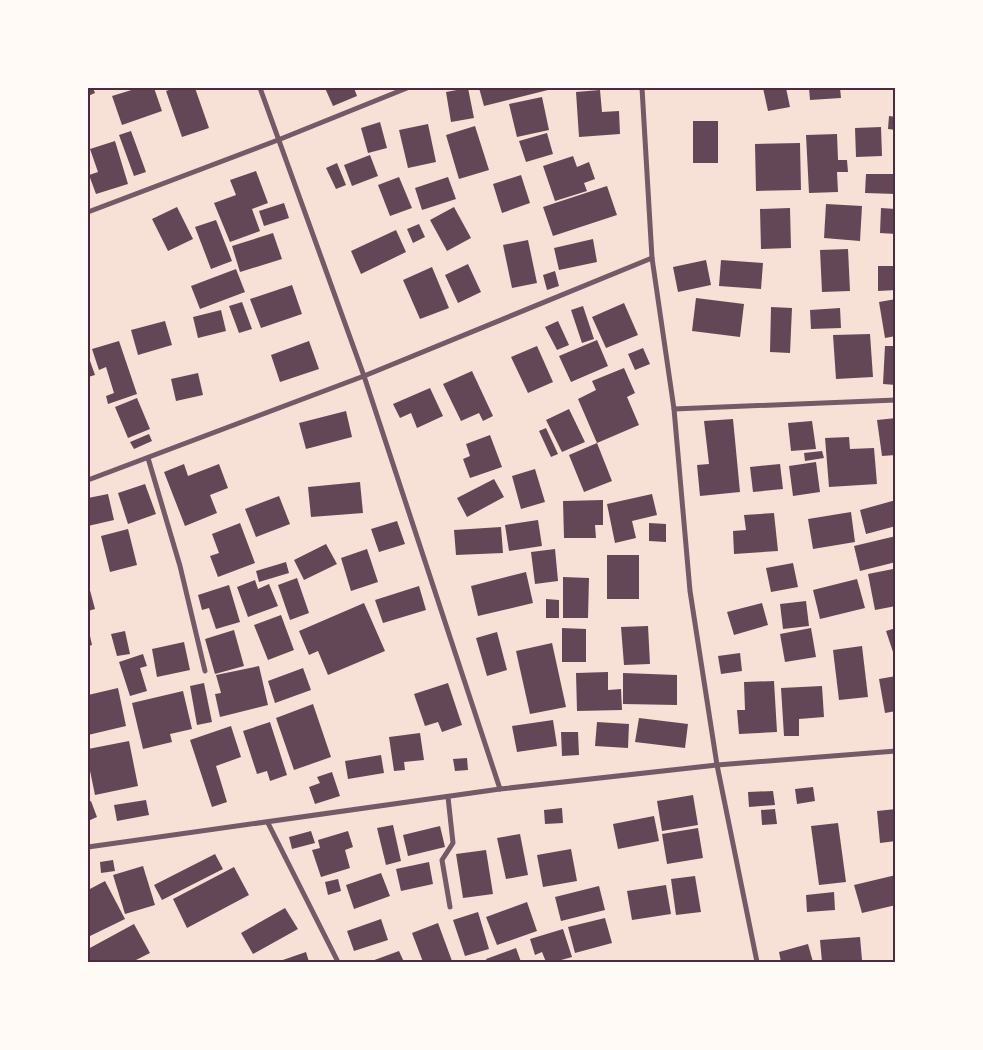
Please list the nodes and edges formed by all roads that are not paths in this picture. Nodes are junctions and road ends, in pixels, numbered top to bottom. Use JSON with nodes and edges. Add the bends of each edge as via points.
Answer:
{"nodes":[{"id":1,"x":260,"y":88,"type":"edge"},
{"id":2,"x":408,"y":88,"type":"edge"},
{"id":3,"x":642,"y":88,"type":"edge"},
{"id":4,"x":278,"y":140,"type":"junction"},
{"id":5,"x":88,"y":212,"type":"edge"},
{"id":6,"x":652,"y":258,"type":"junction"},
{"id":7,"x":364,"y":376,"type":"junction"},
{"id":8,"x":896,"y":400,"type":"edge"},
{"id":9,"x":674,"y":409,"type":"junction"},
{"id":10,"x":148,"y":458,"type":"junction"},
{"id":11,"x":88,"y":480,"type":"edge"},
{"id":12,"x":205,"y":671,"type":"dead end"},
{"id":13,"x":896,"y":751,"type":"edge"},
{"id":14,"x":717,"y":765,"type":"junction"},
{"id":15,"x":500,"y":789,"type":"junction"},
{"id":16,"x":448,"y":797,"type":"junction"},
{"id":17,"x":268,"y":823,"type":"junction"},
{"id":18,"x":88,"y":847,"type":"edge"},
{"id":19,"x":450,"y":907,"type":"dead end"},
{"id":20,"x":338,"y":962,"type":"edge"},
{"id":21,"x":757,"y":962,"type":"edge"}],
"edges":[{"from":1,"to":4,"type":"street"},
{"from":2,"to":4,"type":"street"},
{"from":3,"to":6,"type":"street"},
{"from":4,"to":5,"type":"street"},
{"from":4,"to":7,"type":"street"},
{"from":6,"to":7,"type":"street"},
{"from":6,"to":9,"type":"street"},
{"from":7,"to":10,"type":"street"},
{"from":7,"to":15,"type":"street"},
{"from":8,"to":9,"type":"street"},
{"from":9,"to":14,"type":"street","via":[[690,591]]},
{"from":10,"to":11,"type":"street"},
{"from":10,"to":12,"type":"street","via":[[180,566]]},
{"from":13,"to":14,"type":"street"},
{"from":14,"to":15,"type":"street"},
{"from":14,"to":21,"type":"street"},
{"from":15,"to":16,"type":"street"},
{"from":16,"to":17,"type":"street"},
{"from":16,"to":19,"type":"street","via":[[453,843],[442,860]]},
{"from":17,"to":18,"type":"street"},
{"from":17,"to":20,"type":"street"}]}
